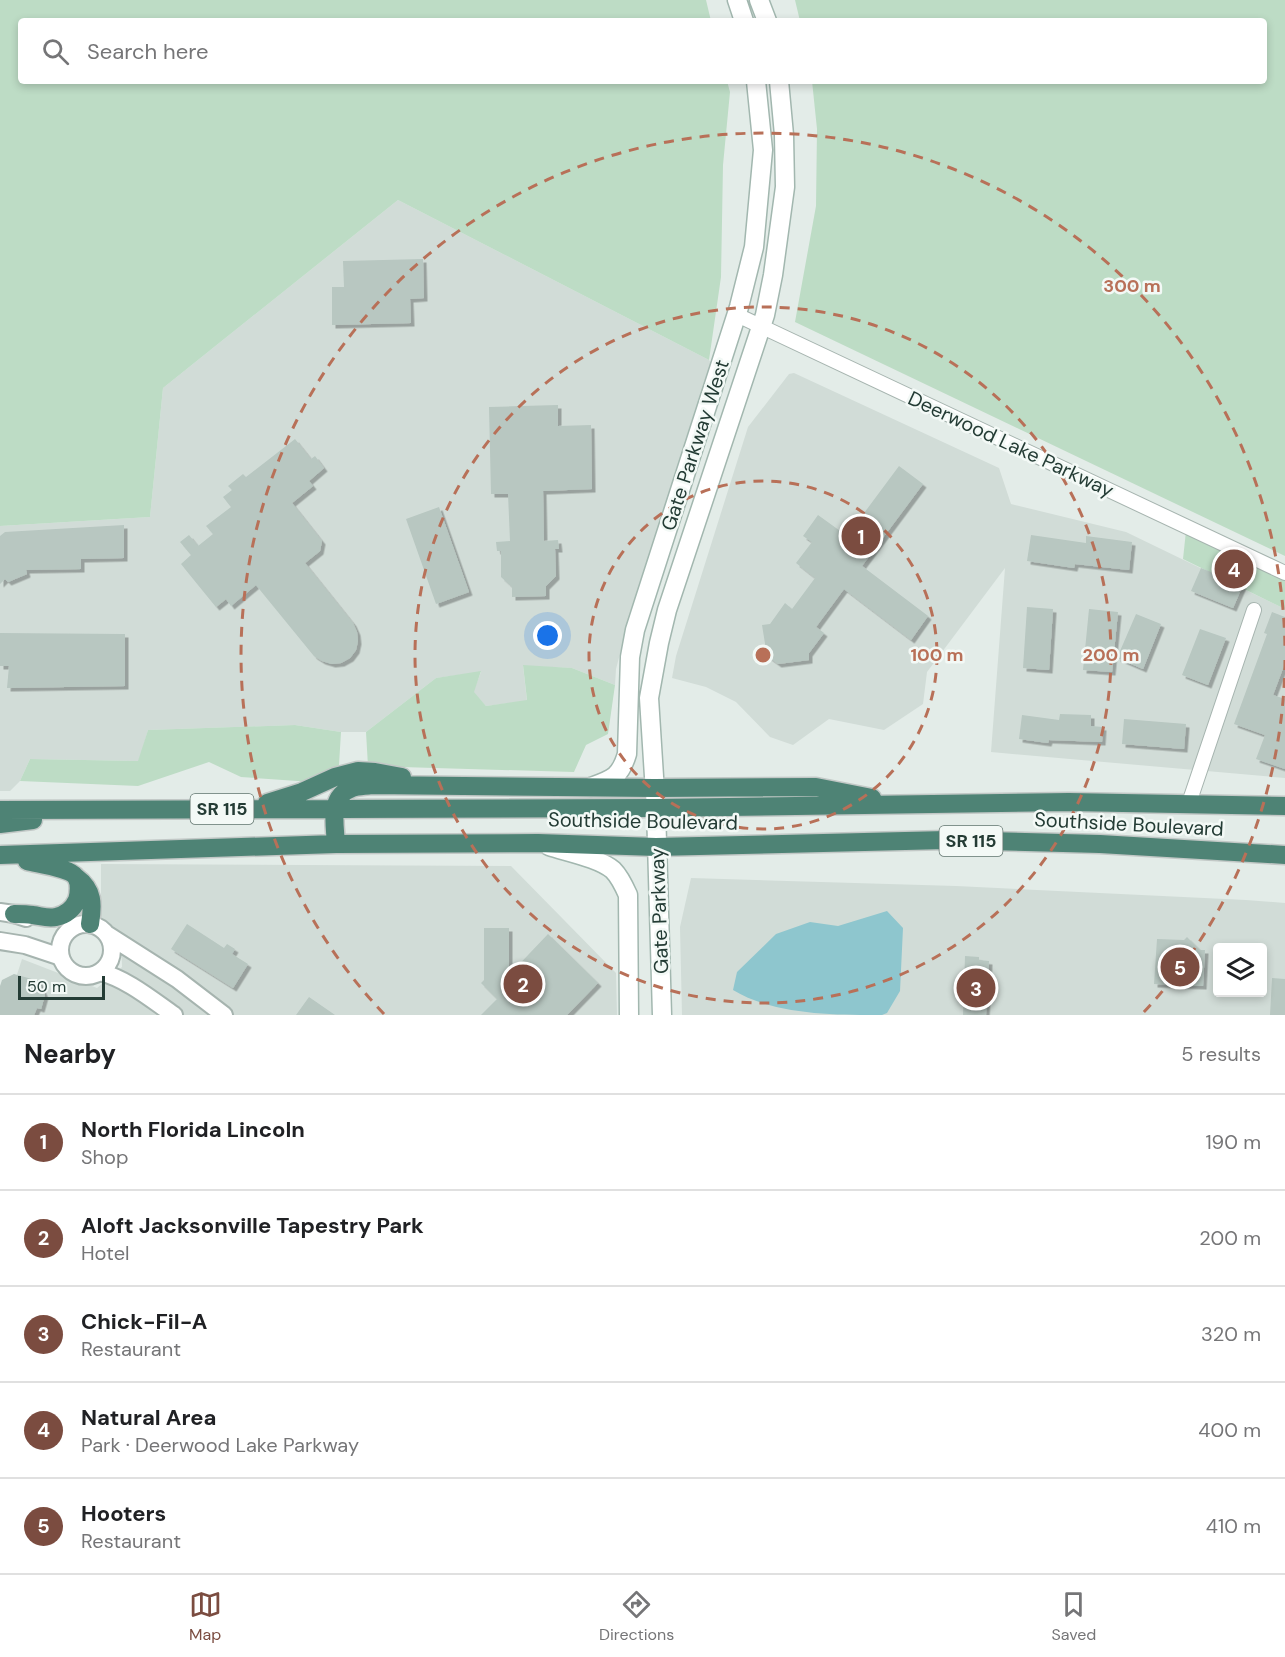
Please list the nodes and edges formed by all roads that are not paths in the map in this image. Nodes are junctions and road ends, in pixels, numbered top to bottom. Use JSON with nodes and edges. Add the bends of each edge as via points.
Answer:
{"nodes":[{"id":1,"x":737,"y":0,"type":"edge"},
{"id":2,"x":759,"y":0,"type":"edge"},
{"id":3,"x":743,"y":18,"type":"edge"},
{"id":4,"x":766,"y":18,"type":"edge"},
{"id":5,"x":756,"y":84,"type":"edge"},
{"id":6,"x":779,"y":84,"type":"edge"},
{"id":7,"x":737,"y":315,"type":"junction"},
{"id":8,"x":761,"y":327,"type":"junction"},
{"id":9,"x":668,"y":527,"type":"junction"},
{"id":10,"x":692,"y":534,"type":"junction"},
{"id":11,"x":1285,"y":573,"type":"edge"},
{"id":12,"x":1254,"y":610,"type":"dead end"},
{"id":13,"x":630,"y":657,"type":"junction"},
{"id":14,"x":655,"y":662,"type":"junction"},
{"id":15,"x":452,"y":786,"type":"junction"},
{"id":16,"x":589,"y":787,"type":"junction"},
{"id":17,"x":654,"y":788,"type":"junction"},
{"id":18,"x":1189,"y":804,"type":"junction"},
{"id":19,"x":908,"y":805,"type":"junction"},
{"id":20,"x":1285,"y":807,"type":"edge"},
{"id":21,"x":333,"y":808,"type":"junction"},
{"id":22,"x":656,"y":808,"type":"junction"},
{"id":23,"x":110,"y":809,"type":"junction"},
{"id":24,"x":248,"y":809,"type":"junction"},
{"id":25,"x":0,"y":810,"type":"edge"},
{"id":26,"x":0,"y":824,"type":"edge"},
{"id":27,"x":538,"y":843,"type":"junction"},
{"id":28,"x":336,"y":844,"type":"junction"},
{"id":29,"x":657,"y":847,"type":"junction"},
{"id":30,"x":3,"y":855,"type":"edge"},
{"id":31,"x":1285,"y":855,"type":"edge"},
{"id":32,"x":76,"y":877,"type":"junction"},
{"id":33,"x":7,"y":913,"type":"edge"},
{"id":34,"x":90,"y":924,"type":"junction"},
{"id":35,"x":71,"y":929,"type":"junction"},
{"id":36,"x":108,"y":935,"type":"junction"},
{"id":37,"x":0,"y":941,"type":"edge"},
{"id":38,"x":61,"y":957,"type":"junction"},
{"id":39,"x":100,"y":972,"type":"junction"},
{"id":40,"x":174,"y":1015,"type":"edge"},
{"id":41,"x":224,"y":1015,"type":"edge"},
{"id":42,"x":629,"y":1015,"type":"edge"},
{"id":43,"x":662,"y":1015,"type":"edge"}],
"edges":[{"from":1,"to":3,"type":"main road"},
{"from":2,"to":4,"type":"main road"},
{"from":5,"to":7,"type":"main road","name":"Gate Parkway West","via":[[762,160],[754,247]]},
{"from":6,"to":8,"type":"main road","name":"Gate Parkway West","via":[[785,187],[773,275]]},
{"from":7,"to":8,"type":"street","name":"Deerwood Lake Parkway"},
{"from":7,"to":9,"type":"main road","name":"Gate Parkway West"},
{"from":8,"to":10,"type":"main road","name":"Gate Parkway West"},
{"from":8,"to":11,"type":"street","name":"Deerwood Lake Parkway"},
{"from":9,"to":10,"type":"main road"},
{"from":9,"to":13,"type":"main road","name":"Gate Parkway West"},
{"from":10,"to":14,"type":"main road","name":"Gate Parkway West"},
{"from":12,"to":18,"type":"street"},
{"from":13,"to":14,"type":"main road"},
{"from":13,"to":16,"type":"main road","name":"Gate Parkway West","via":[[627,753],[623,767],[611,780]]},
{"from":14,"to":17,"type":"main road","name":"Gate Parkway West","via":[[649,698]]},
{"from":15,"to":16,"type":"highway"},
{"from":15,"to":21,"type":"highway","via":[[351,788],[339,796]]},
{"from":15,"to":24,"type":"highway","via":[[358,771]]},
{"from":16,"to":17,"type":"highway"},
{"from":17,"to":19,"type":"highway","via":[[816,787]]},
{"from":17,"to":22,"type":"main road","name":"Gate Parkway West"},
{"from":18,"to":19,"type":"highway","name":"Southside Boulevard","number":"SR 115"},
{"from":18,"to":20,"type":"highway","name":"Southside Boulevard","number":"SR 115"},
{"from":19,"to":22,"type":"highway","name":"Southside Boulevard","number":"SR 115"},
{"from":21,"to":22,"type":"highway","name":"Southside Boulevard","number":"SR 115"},
{"from":21,"to":24,"type":"highway","name":"Southside Boulevard","number":"SR 115"},
{"from":21,"to":28,"type":"highway"},
{"from":22,"to":29,"type":"main road","name":"Gate Parkway"},
{"from":23,"to":24,"type":"highway","name":"Southside Boulevard","number":"SR 115"},
{"from":23,"to":25,"type":"highway","name":"Southside Boulevard","number":"SR 115"},
{"from":23,"to":26,"type":"highway"},
{"from":27,"to":28,"type":"highway","name":"Southside Boulevard","number":"SR 115"},
{"from":27,"to":29,"type":"highway","name":"Southside Boulevard","number":"SR 115"},
{"from":27,"to":42,"type":"main road","name":"Gate Parkway","via":[[599,862],[612,869],[622,882],[627,896]]},
{"from":28,"to":30,"type":"highway","name":"Southside Boulevard","number":"SR 115"},
{"from":29,"to":31,"type":"highway","name":"Southside Boulevard","number":"SR 115","via":[[946,840]]},
{"from":29,"to":43,"type":"main road","name":"Gate Parkway"},
{"from":30,"to":32,"type":"highway"},
{"from":32,"to":33,"type":"highway","via":[[77,899],[66,914],[52,918]]},
{"from":32,"to":34,"type":"highway","via":[[91,896]]},
{"from":33,"to":35,"type":"street"},
{"from":34,"to":35,"type":"street"},
{"from":34,"to":36,"type":"street"},
{"from":35,"to":38,"type":"street","via":[[62,941]]},
{"from":36,"to":39,"type":"street","via":[[112,955]]},
{"from":36,"to":41,"type":"street"},
{"from":37,"to":38,"type":"street"},
{"from":38,"to":39,"type":"street","via":[[76,974]]},
{"from":39,"to":40,"type":"street","via":[[128,984]]}]}
